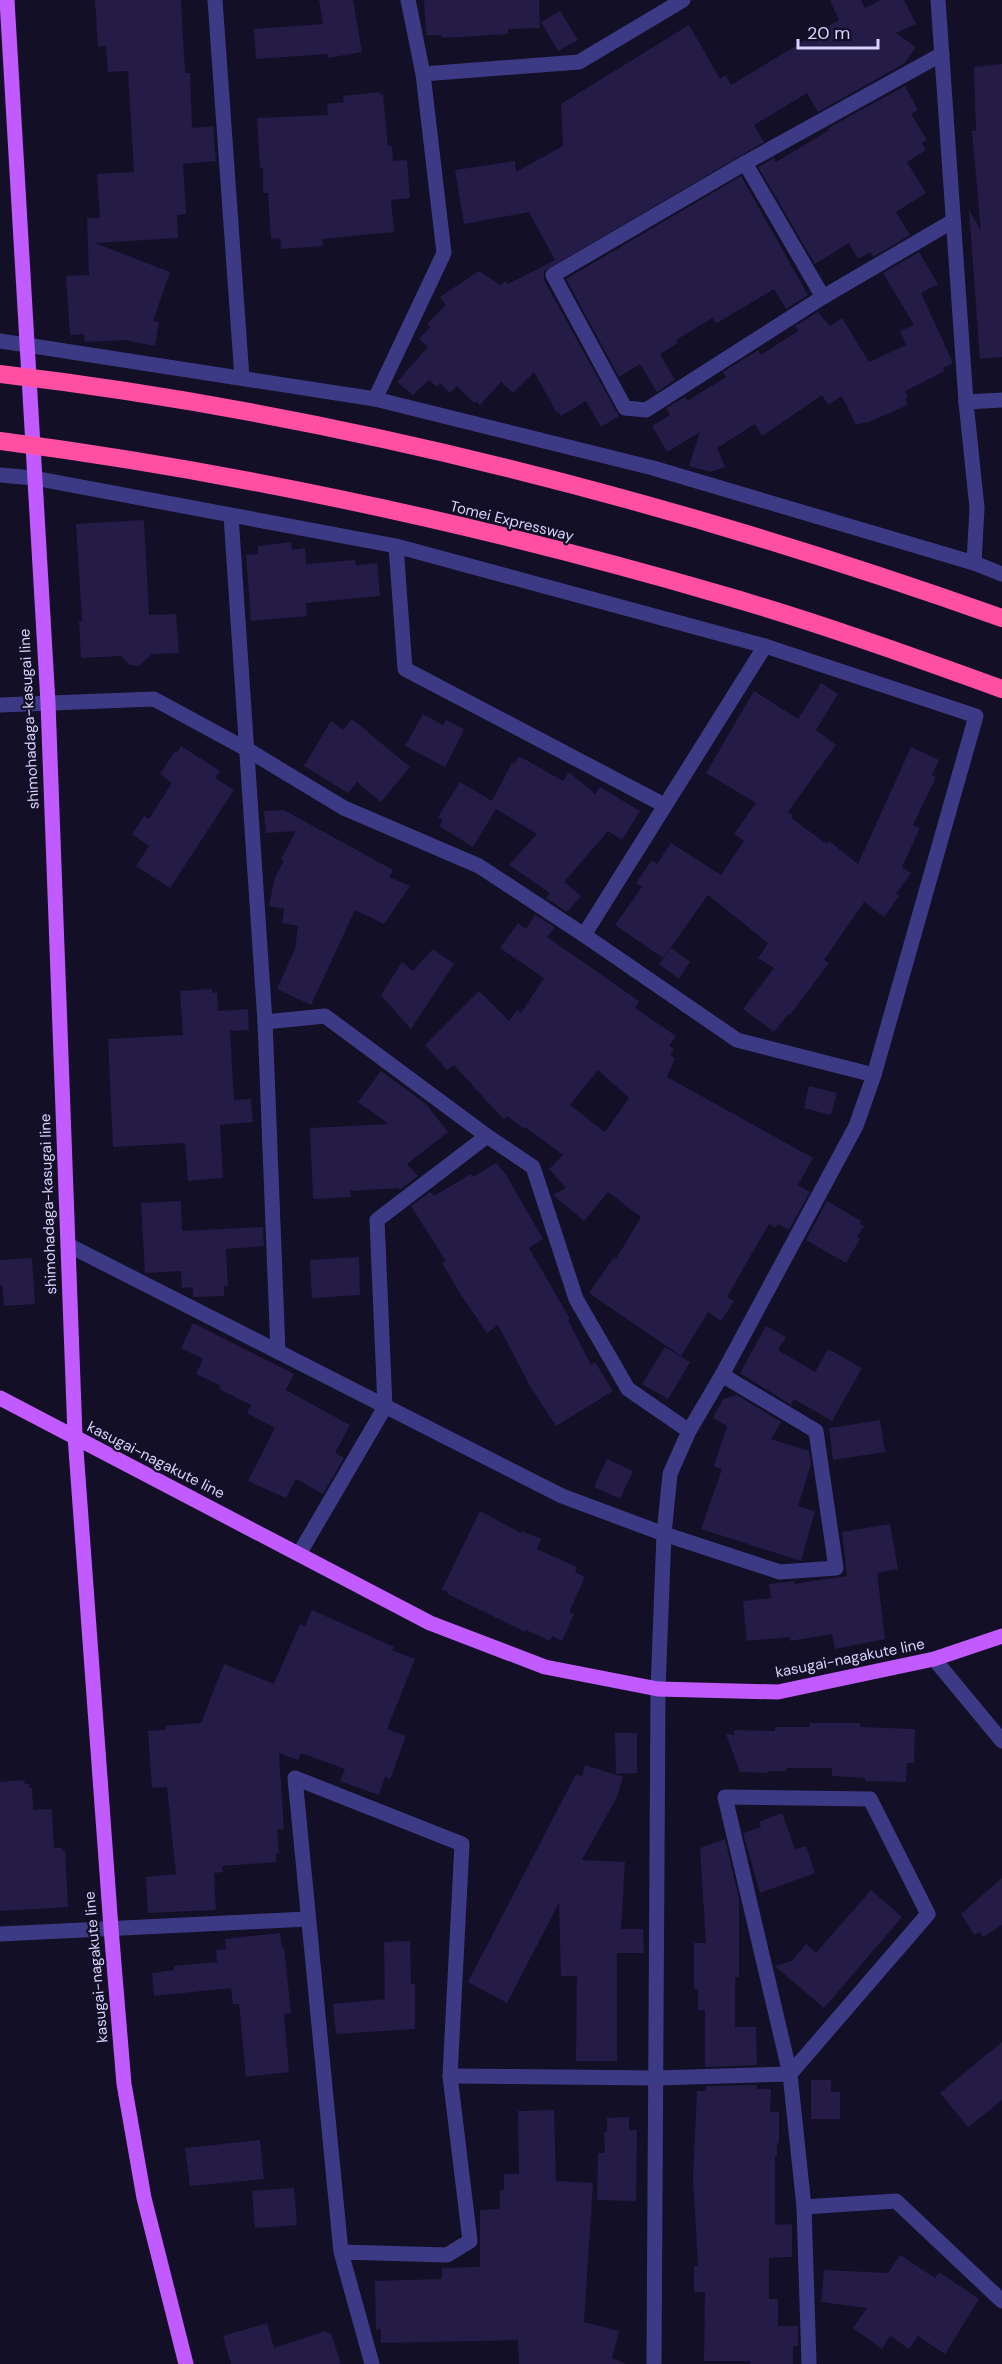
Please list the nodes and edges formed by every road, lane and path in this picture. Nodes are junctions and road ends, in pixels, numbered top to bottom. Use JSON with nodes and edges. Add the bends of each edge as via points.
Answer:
{"nodes":[{"id":1,"x":7,"y":0,"type":"edge"},
{"id":2,"x":215,"y":0,"type":"edge"},
{"id":3,"x":408,"y":0,"type":"edge"},
{"id":4,"x":683,"y":0,"type":"edge"},
{"id":5,"x":938,"y":0,"type":"edge"},
{"id":6,"x":942,"y":54,"type":"junction"},
{"id":7,"x":423,"y":74,"type":"junction"},
{"id":8,"x":745,"y":163,"type":"junction"},
{"id":9,"x":953,"y":221,"type":"junction"},
{"id":10,"x":823,"y":297,"type":"junction"},
{"id":11,"x":0,"y":341,"type":"edge"},
{"id":12,"x":27,"y":344,"type":"junction"},
{"id":13,"x":0,"y":374,"type":"edge"},
{"id":14,"x":242,"y":378,"type":"junction"},
{"id":15,"x":375,"y":399,"type":"junction"},
{"id":16,"x":1002,"y":400,"type":"edge"},
{"id":17,"x":966,"y":402,"type":"junction"},
{"id":18,"x":0,"y":441,"type":"edge"},
{"id":19,"x":0,"y":475,"type":"edge"},
{"id":20,"x":34,"y":478,"type":"junction"},
{"id":21,"x":231,"y":516,"type":"junction"},
{"id":22,"x":396,"y":546,"type":"junction"},
{"id":23,"x":974,"y":563,"type":"junction"},
{"id":24,"x":1002,"y":574,"type":"edge"},
{"id":25,"x":1002,"y":618,"type":"edge"},
{"id":26,"x":765,"y":646,"type":"junction"},
{"id":27,"x":1002,"y":689,"type":"edge"},
{"id":28,"x":48,"y":703,"type":"junction"},
{"id":29,"x":0,"y":705,"type":"edge"},
{"id":30,"x":248,"y":750,"type":"junction"},
{"id":31,"x":664,"y":805,"type":"junction"},
{"id":32,"x":584,"y":935,"type":"junction"},
{"id":33,"x":265,"y":1022,"type":"junction"},
{"id":34,"x":874,"y":1075,"type":"junction"},
{"id":35,"x":487,"y":1136,"type":"junction"},
{"id":36,"x":68,"y":1245,"type":"junction"},
{"id":37,"x":278,"y":1351,"type":"junction"},
{"id":38,"x":722,"y":1376,"type":"junction"},
{"id":39,"x":0,"y":1398,"type":"edge"},
{"id":40,"x":385,"y":1407,"type":"junction"},
{"id":41,"x":689,"y":1431,"type":"junction"},
{"id":42,"x":75,"y":1436,"type":"junction"},
{"id":43,"x":664,"y":1534,"type":"junction"},
{"id":44,"x":299,"y":1554,"type":"junction"},
{"id":45,"x":1002,"y":1636,"type":"edge"},
{"id":46,"x":934,"y":1659,"type":"junction"},
{"id":47,"x":658,"y":1689,"type":"junction"},
{"id":48,"x":1002,"y":1741,"type":"edge"},
{"id":49,"x":308,"y":1919,"type":"junction"},
{"id":50,"x":111,"y":1928,"type":"junction"},
{"id":51,"x":0,"y":1934,"type":"edge"},
{"id":52,"x":790,"y":2074,"type":"junction"},
{"id":53,"x":450,"y":2076,"type":"junction"},
{"id":54,"x":657,"y":2078,"type":"junction"},
{"id":55,"x":804,"y":2207,"type":"junction"},
{"id":56,"x":341,"y":2252,"type":"junction"},
{"id":57,"x":1002,"y":2301,"type":"edge"},
{"id":58,"x":186,"y":2364,"type":"edge"},
{"id":59,"x":372,"y":2364,"type":"edge"},
{"id":60,"x":654,"y":2364,"type":"edge"},
{"id":61,"x":809,"y":2364,"type":"edge"}],
"edges":[{"from":1,"to":12,"type":"main road","name":"shimohadaga-kasugai line"},
{"from":2,"to":14,"type":"street"},
{"from":3,"to":7,"type":"street"},
{"from":4,"to":7,"type":"street","via":[[579,62]]},
{"from":5,"to":6,"type":"street"},
{"from":6,"to":8,"type":"street"},
{"from":6,"to":9,"type":"street"},
{"from":7,"to":15,"type":"street","via":[[444,253]]},
{"from":8,"to":10,"type":"street"},
{"from":8,"to":10,"type":"street","via":[[553,275],[625,408],[646,410]]},
{"from":9,"to":10,"type":"street"},
{"from":9,"to":17,"type":"street"},
{"from":11,"to":12,"type":"street"},
{"from":12,"to":14,"type":"street"},
{"from":12,"to":20,"type":"main road","name":"shimohadaga-kasugai line"},
{"from":13,"to":25,"type":"highway","via":[[223,408],[425,448],[609,494]]},
{"from":14,"to":15,"type":"street"},
{"from":15,"to":23,"type":"street","via":[[653,468]]},
{"from":16,"to":17,"type":"street"},
{"from":17,"to":23,"type":"street","via":[[977,508]]},
{"from":18,"to":27,"type":"highway","name":"Tomei Expressway","via":[[206,473],[585,557],[728,596]]},
{"from":19,"to":20,"type":"street"},
{"from":20,"to":21,"type":"street"},
{"from":20,"to":28,"type":"main road","name":"shimohadaga-kasugai line"},
{"from":21,"to":22,"type":"street"},
{"from":21,"to":30,"type":"street"},
{"from":22,"to":26,"type":"street"},
{"from":22,"to":31,"type":"street","via":[[405,669]]},
{"from":23,"to":24,"type":"street"},
{"from":26,"to":31,"type":"street"},
{"from":26,"to":34,"type":"street","via":[[976,716]]},
{"from":28,"to":29,"type":"street"},
{"from":28,"to":30,"type":"street","via":[[154,699]]},
{"from":28,"to":36,"type":"main road","name":"shimohadaga-kasugai line"},
{"from":30,"to":32,"type":"street","via":[[344,808],[478,867]]},
{"from":30,"to":33,"type":"street"},
{"from":31,"to":32,"type":"street"},
{"from":32,"to":34,"type":"street","via":[[736,1040]]},
{"from":33,"to":35,"type":"street","via":[[325,1016]]},
{"from":33,"to":37,"type":"street"},
{"from":34,"to":38,"type":"street","via":[[856,1126]]},
{"from":35,"to":40,"type":"street","via":[[377,1220]]},
{"from":35,"to":41,"type":"street","via":[[533,1167],[576,1299],[628,1389]]},
{"from":36,"to":37,"type":"street"},
{"from":36,"to":42,"type":"main road","name":"shimohadaga-kasugai line"},
{"from":37,"to":40,"type":"street"},
{"from":38,"to":41,"type":"street"},
{"from":38,"to":43,"type":"street","via":[[816,1431],[836,1568],[780,1572]]},
{"from":39,"to":42,"type":"main road"},
{"from":40,"to":43,"type":"street","via":[[562,1496]]},
{"from":40,"to":44,"type":"street"},
{"from":41,"to":43,"type":"street","via":[[670,1473]]},
{"from":42,"to":44,"type":"main road","name":"kasugai-nagakute line"},
{"from":42,"to":50,"type":"main road","name":"kasugai-nagakute line"},
{"from":43,"to":47,"type":"street"},
{"from":44,"to":47,"type":"main road","name":"kasugai-nagakute line","via":[[430,1623],[545,1667]]},
{"from":45,"to":46,"type":"main road","name":"kasugai-nagakute line"},
{"from":46,"to":47,"type":"main road","name":"kasugai-nagakute line","via":[[778,1692]]},
{"from":46,"to":48,"type":"street"},
{"from":47,"to":54,"type":"street"},
{"from":49,"to":50,"type":"street"},
{"from":49,"to":53,"type":"street","via":[[295,1778],[462,1844]]},
{"from":49,"to":56,"type":"street"},
{"from":50,"to":51,"type":"street"},
{"from":50,"to":58,"type":"main road","name":"kasugai-nagakute line","via":[[126,2096],[144,2198]]},
{"from":52,"to":52,"type":"street","via":[[725,1797],[870,1798],[928,1914]]},
{"from":52,"to":54,"type":"street"},
{"from":52,"to":55,"type":"street"},
{"from":53,"to":54,"type":"street"},
{"from":53,"to":56,"type":"street","via":[[470,2241],[447,2255]]},
{"from":54,"to":60,"type":"street"},
{"from":55,"to":57,"type":"street","via":[[896,2201]]},
{"from":55,"to":61,"type":"street"},
{"from":56,"to":59,"type":"street"}]}
